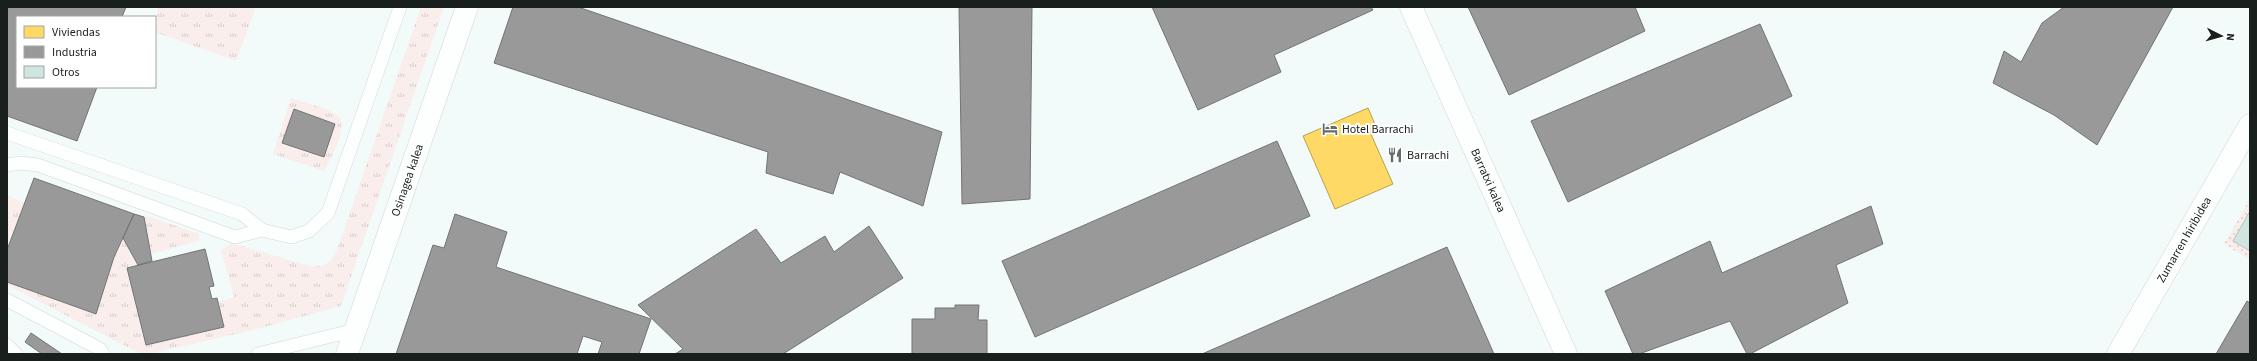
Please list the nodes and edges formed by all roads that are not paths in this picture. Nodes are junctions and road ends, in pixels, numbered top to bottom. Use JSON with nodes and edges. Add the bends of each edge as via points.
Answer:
{"nodes":[{"id":1,"x":400,"y":7,"type":"edge"},
{"id":2,"x":467,"y":7,"type":"edge"},
{"id":3,"x":1411,"y":7,"type":"edge"},
{"id":4,"x":2250,"y":125,"type":"edge"},
{"id":5,"x":7,"y":133,"type":"edge"},
{"id":6,"x":7,"y":165,"type":"edge"},
{"id":7,"x":262,"y":230,"type":"junction"},
{"id":8,"x":7,"y":300,"type":"edge"},
{"id":9,"x":355,"y":330,"type":"junction"},
{"id":10,"x":7,"y":345,"type":"edge"},
{"id":11,"x":16,"y":354,"type":"edge"},
{"id":12,"x":103,"y":354,"type":"edge"},
{"id":13,"x":258,"y":354,"type":"edge"},
{"id":14,"x":347,"y":354,"type":"edge"},
{"id":15,"x":1566,"y":354,"type":"edge"},
{"id":16,"x":2118,"y":354,"type":"edge"}],
"edges":[{"from":1,"to":7,"type":"lane","via":[[328,213],[309,231],[291,237]]},
{"from":2,"to":9,"type":"street","name":"Osinagea kalea"},
{"from":3,"to":15,"type":"street","name":"Barratxi kalea"},
{"from":4,"to":16,"type":"street","name":"Zumarren hiribidea"},
{"from":5,"to":7,"type":"lane","via":[[242,214]]},
{"from":6,"to":7,"type":"lane","via":[[38,164],[235,237]]},
{"from":8,"to":12,"type":"lane","via":[[100,349]]},
{"from":9,"to":13,"type":"lane"},
{"from":9,"to":14,"type":"street","name":"Osinagea kalea"},
{"from":10,"to":11,"type":"lane"}]}
